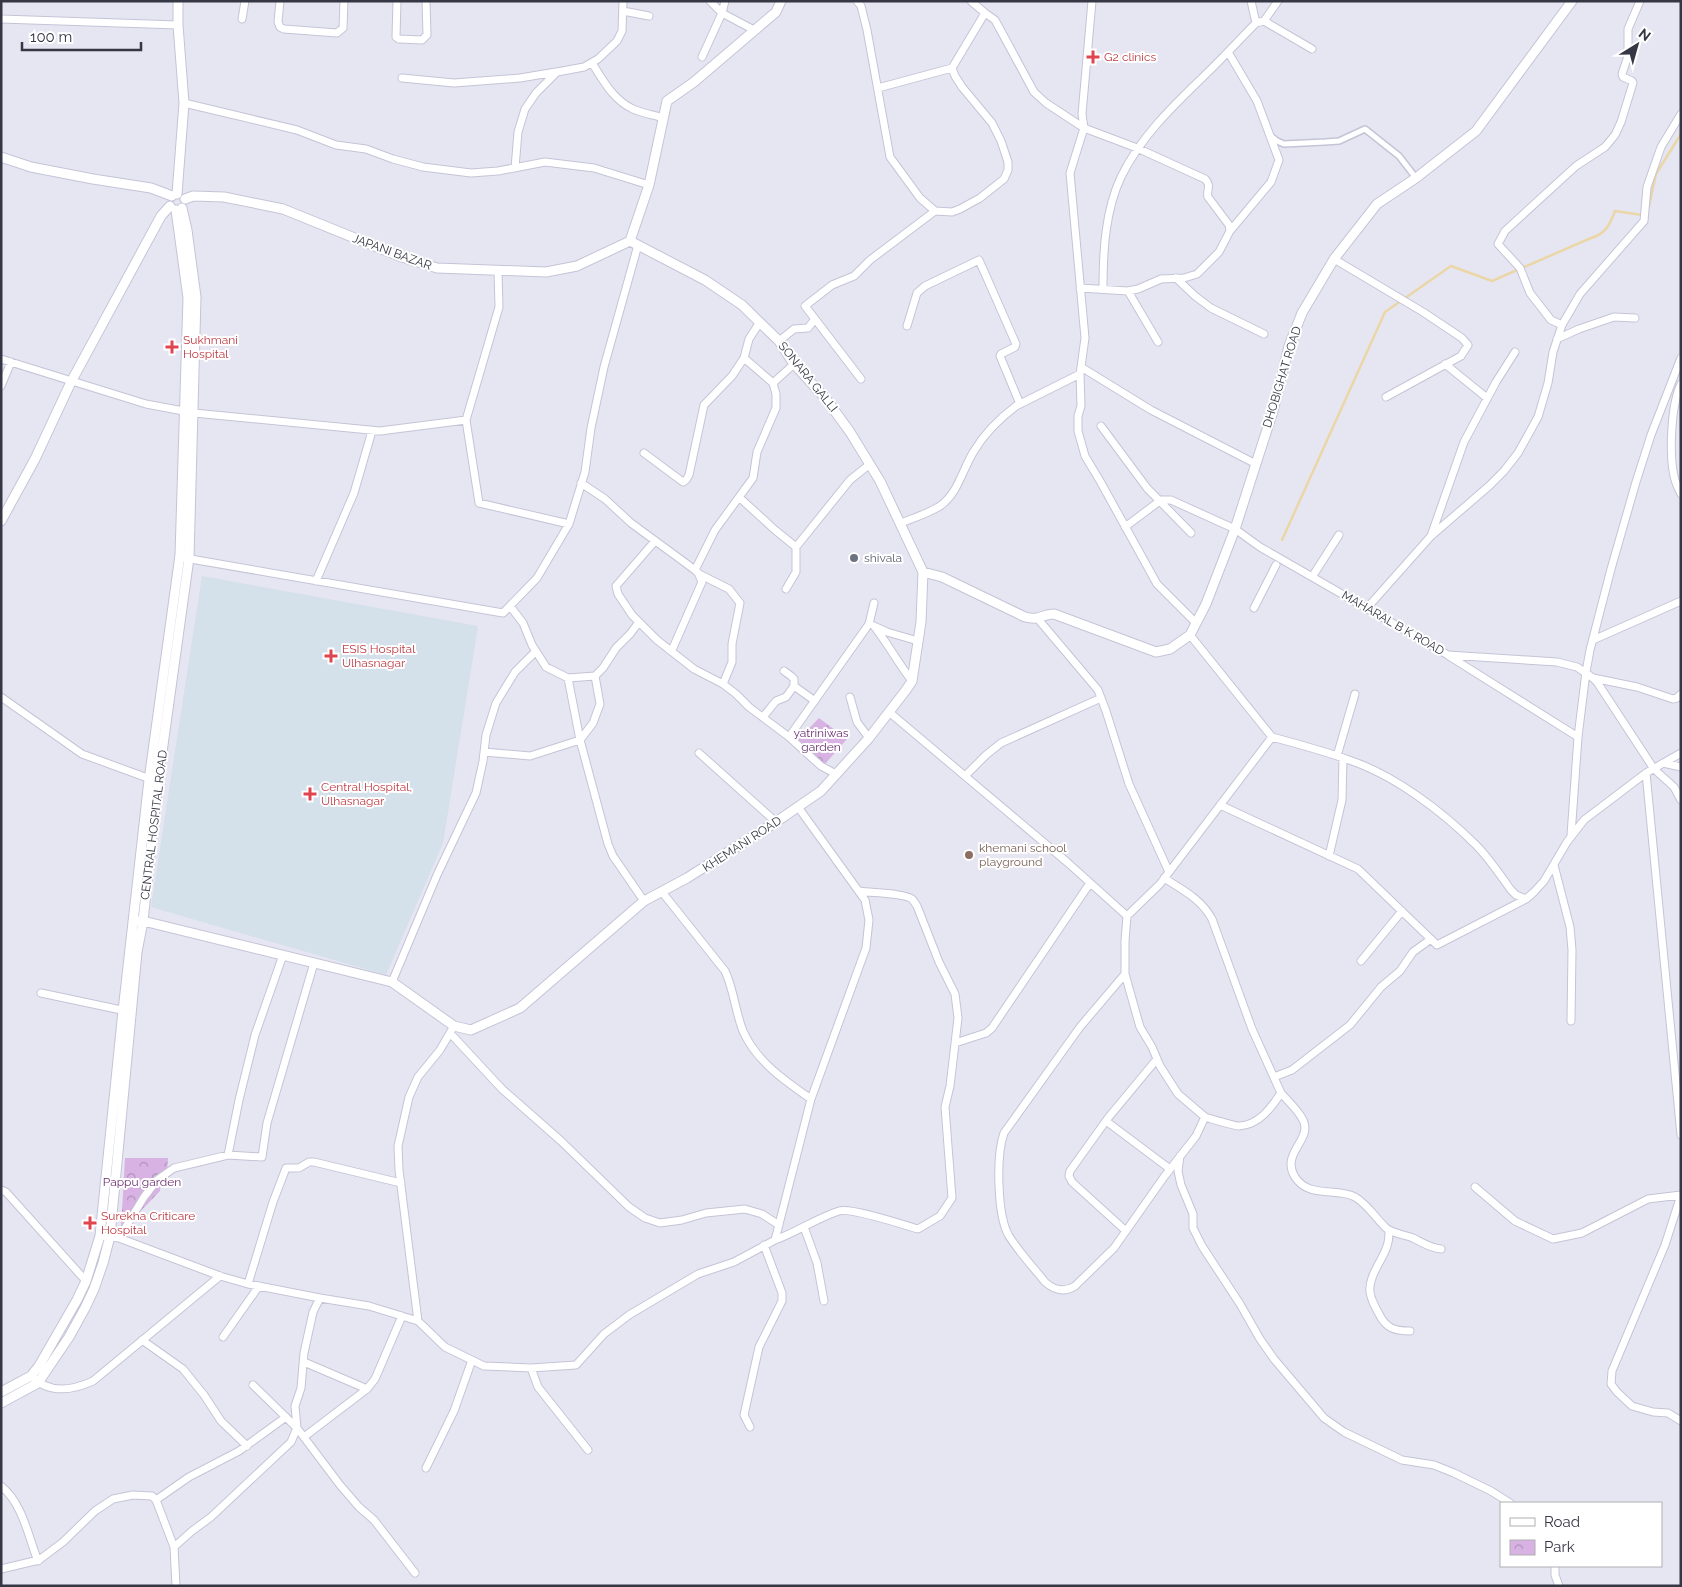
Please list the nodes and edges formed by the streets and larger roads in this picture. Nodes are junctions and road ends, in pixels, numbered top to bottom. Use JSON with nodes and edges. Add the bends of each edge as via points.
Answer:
{"nodes":[{"id":1,"x":178,"y":1,"type":"edge"},
{"id":2,"x":245,"y":1,"type":"edge"},
{"id":3,"x":280,"y":1,"type":"edge"},
{"id":4,"x":344,"y":1,"type":"edge"},
{"id":5,"x":398,"y":1,"type":"edge"},
{"id":6,"x":426,"y":1,"type":"edge"},
{"id":7,"x":623,"y":1,"type":"edge"},
{"id":8,"x":710,"y":1,"type":"edge"},
{"id":9,"x":725,"y":1,"type":"edge"},
{"id":10,"x":781,"y":1,"type":"edge"},
{"id":11,"x":858,"y":1,"type":"edge"},
{"id":12,"x":971,"y":1,"type":"edge"},
{"id":13,"x":1092,"y":1,"type":"edge"},
{"id":14,"x":1251,"y":1,"type":"edge"},
{"id":15,"x":1278,"y":1,"type":"edge"},
{"id":16,"x":1572,"y":1,"type":"edge"},
{"id":17,"x":1640,"y":1,"type":"edge"},
{"id":18,"x":623,"y":11,"type":"junction"},
{"id":19,"x":985,"y":12,"type":"junction"},
{"id":20,"x":722,"y":13,"type":"junction"},
{"id":21,"x":649,"y":16,"type":"dead end"},
{"id":22,"x":1,"y":19,"type":"edge"},
{"id":23,"x":242,"y":19,"type":"dead end"},
{"id":24,"x":1260,"y":22,"type":"junction"},
{"id":25,"x":178,"y":25,"type":"junction"},
{"id":26,"x":754,"y":30,"type":"junction"},
{"id":27,"x":1312,"y":49,"type":"dead end"},
{"id":28,"x":1228,"y":52,"type":"junction"},
{"id":29,"x":702,"y":58,"type":"dead end"},
{"id":30,"x":592,"y":63,"type":"junction"},
{"id":31,"x":952,"y":68,"type":"junction"},
{"id":32,"x":557,"y":72,"type":"junction"},
{"id":33,"x":402,"y":78,"type":"dead end"},
{"id":34,"x":878,"y":88,"type":"junction"},
{"id":35,"x":184,"y":103,"type":"junction"},
{"id":36,"x":1681,"y":114,"type":"edge"},
{"id":37,"x":663,"y":118,"type":"junction"},
{"id":38,"x":1084,"y":128,"type":"junction"},
{"id":39,"x":1272,"y":137,"type":"junction"},
{"id":40,"x":1137,"y":148,"type":"junction"},
{"id":41,"x":1,"y":157,"type":"edge"},
{"id":42,"x":515,"y":168,"type":"junction"},
{"id":43,"x":1416,"y":178,"type":"junction"},
{"id":44,"x":649,"y":185,"type":"junction"},
{"id":45,"x":177,"y":202,"type":"junction"},
{"id":46,"x":935,"y":211,"type":"junction"},
{"id":47,"x":1230,"y":231,"type":"junction"},
{"id":48,"x":634,"y":243,"type":"junction"},
{"id":49,"x":1334,"y":259,"type":"junction"},
{"id":50,"x":498,"y":271,"type":"junction"},
{"id":51,"x":1175,"y":277,"type":"junction"},
{"id":52,"x":1080,"y":288,"type":"junction"},
{"id":53,"x":1103,"y":289,"type":"junction"},
{"id":54,"x":1128,"y":291,"type":"junction"},
{"id":55,"x":1635,"y":318,"type":"dead end"},
{"id":56,"x":815,"y":319,"type":"junction"},
{"id":57,"x":760,"y":322,"type":"junction"},
{"id":58,"x":1562,"y":325,"type":"junction"},
{"id":59,"x":907,"y":326,"type":"dead end"},
{"id":60,"x":1264,"y":334,"type":"dead end"},
{"id":61,"x":1558,"y":339,"type":"junction"},
{"id":62,"x":779,"y":341,"type":"junction"},
{"id":63,"x":1158,"y":342,"type":"dead end"},
{"id":64,"x":1515,"y":352,"type":"dead end"},
{"id":65,"x":1,"y":358,"type":"edge"},
{"id":66,"x":744,"y":358,"type":"junction"},
{"id":67,"x":1681,"y":358,"type":"edge"},
{"id":68,"x":11,"y":362,"type":"junction"},
{"id":69,"x":794,"y":364,"type":"junction"},
{"id":70,"x":1445,"y":364,"type":"junction"},
{"id":71,"x":1081,"y":370,"type":"junction"},
{"id":72,"x":860,"y":379,"type":"dead end"},
{"id":73,"x":71,"y":382,"type":"junction"},
{"id":74,"x":773,"y":384,"type":"junction"},
{"id":75,"x":1681,"y":384,"type":"edge"},
{"id":76,"x":1,"y":386,"type":"edge"},
{"id":77,"x":1386,"y":397,"type":"dead end"},
{"id":78,"x":1487,"y":398,"type":"junction"},
{"id":79,"x":1020,"y":404,"type":"junction"},
{"id":80,"x":189,"y":412,"type":"junction"},
{"id":81,"x":466,"y":420,"type":"junction"},
{"id":82,"x":1101,"y":426,"type":"dead end"},
{"id":83,"x":372,"y":430,"type":"junction"},
{"id":84,"x":644,"y":453,"type":"dead end"},
{"id":85,"x":870,"y":464,"type":"junction"},
{"id":86,"x":1256,"y":464,"type":"junction"},
{"id":87,"x":581,"y":484,"type":"junction"},
{"id":88,"x":1681,"y":494,"type":"edge"},
{"id":89,"x":740,"y":498,"type":"junction"},
{"id":90,"x":1161,"y":500,"type":"junction"},
{"id":91,"x":1,"y":521,"type":"edge"},
{"id":92,"x":902,"y":523,"type":"junction"},
{"id":93,"x":569,"y":524,"type":"junction"},
{"id":94,"x":1125,"y":526,"type":"junction"},
{"id":95,"x":1236,"y":529,"type":"junction"},
{"id":96,"x":1191,"y":533,"type":"dead end"},
{"id":97,"x":1339,"y":535,"type":"dead end"},
{"id":98,"x":1431,"y":536,"type":"junction"},
{"id":99,"x":655,"y":542,"type":"junction"},
{"id":100,"x":796,"y":547,"type":"junction"},
{"id":101,"x":184,"y":558,"type":"junction"},
{"id":102,"x":1276,"y":565,"type":"dead end"},
{"id":103,"x":697,"y":572,"type":"junction"},
{"id":104,"x":923,"y":572,"type":"junction"},
{"id":105,"x":1312,"y":576,"type":"junction"},
{"id":106,"x":316,"y":581,"type":"junction"},
{"id":107,"x":786,"y":589,"type":"dead end"},
{"id":108,"x":1680,"y":600,"type":"edge"},
{"id":109,"x":874,"y":603,"type":"dead end"},
{"id":110,"x":510,"y":606,"type":"junction"},
{"id":111,"x":1254,"y":608,"type":"dead end"},
{"id":112,"x":1367,"y":608,"type":"junction"},
{"id":113,"x":1038,"y":619,"type":"junction"},
{"id":114,"x":639,"y":622,"type":"junction"},
{"id":115,"x":1196,"y":623,"type":"junction"},
{"id":116,"x":871,"y":625,"type":"junction"},
{"id":117,"x":1190,"y":635,"type":"junction"},
{"id":118,"x":918,"y":640,"type":"junction"},
{"id":119,"x":1593,"y":640,"type":"junction"},
{"id":120,"x":672,"y":650,"type":"junction"},
{"id":121,"x":535,"y":652,"type":"junction"},
{"id":122,"x":1448,"y":655,"type":"junction"},
{"id":123,"x":784,"y":671,"type":"dead end"},
{"id":124,"x":1586,"y":672,"type":"junction"},
{"id":125,"x":595,"y":676,"type":"junction"},
{"id":126,"x":568,"y":678,"type":"junction"},
{"id":127,"x":1593,"y":678,"type":"junction"},
{"id":128,"x":912,"y":681,"type":"junction"},
{"id":129,"x":723,"y":684,"type":"junction"},
{"id":130,"x":794,"y":686,"type":"junction"},
{"id":131,"x":1355,"y":694,"type":"dead end"},
{"id":132,"x":1681,"y":694,"type":"edge"},
{"id":133,"x":850,"y":696,"type":"dead end"},
{"id":134,"x":1,"y":697,"type":"edge"},
{"id":135,"x":1101,"y":698,"type":"junction"},
{"id":136,"x":814,"y":701,"type":"junction"},
{"id":137,"x":890,"y":712,"type":"junction"},
{"id":138,"x":762,"y":717,"type":"junction"},
{"id":139,"x":789,"y":737,"type":"junction"},
{"id":140,"x":1272,"y":737,"type":"junction"},
{"id":141,"x":1578,"y":737,"type":"junction"},
{"id":142,"x":869,"y":738,"type":"junction"},
{"id":143,"x":580,"y":740,"type":"junction"},
{"id":144,"x":484,"y":752,"type":"junction"},
{"id":145,"x":699,"y":753,"type":"dead end"},
{"id":146,"x":1681,"y":754,"type":"edge"},
{"id":147,"x":1340,"y":757,"type":"junction"},
{"id":148,"x":1663,"y":763,"type":"junction"},
{"id":149,"x":1681,"y":768,"type":"edge"},
{"id":150,"x":1654,"y":769,"type":"junction"},
{"id":151,"x":1646,"y":773,"type":"junction"},
{"id":152,"x":836,"y":774,"type":"junction"},
{"id":153,"x":966,"y":776,"type":"junction"},
{"id":154,"x":154,"y":780,"type":"junction"},
{"id":155,"x":1681,"y":800,"type":"edge"},
{"id":156,"x":1220,"y":805,"type":"junction"},
{"id":157,"x":798,"y":807,"type":"junction"},
{"id":158,"x":776,"y":822,"type":"junction"},
{"id":159,"x":1571,"y":836,"type":"junction"},
{"id":160,"x":1329,"y":856,"type":"junction"},
{"id":161,"x":1554,"y":865,"type":"junction"},
{"id":162,"x":1166,"y":875,"type":"junction"},
{"id":163,"x":1090,"y":883,"type":"junction"},
{"id":164,"x":859,"y":891,"type":"junction"},
{"id":165,"x":662,"y":892,"type":"junction"},
{"id":166,"x":1526,"y":899,"type":"junction"},
{"id":167,"x":644,"y":901,"type":"junction"},
{"id":168,"x":1402,"y":911,"type":"junction"},
{"id":169,"x":1127,"y":916,"type":"junction"},
{"id":170,"x":133,"y":920,"type":"junction"},
{"id":171,"x":143,"y":921,"type":"junction"},
{"id":172,"x":1431,"y":939,"type":"junction"},
{"id":173,"x":283,"y":955,"type":"junction"},
{"id":174,"x":1362,"y":961,"type":"dead end"},
{"id":175,"x":314,"y":963,"type":"junction"},
{"id":176,"x":1125,"y":974,"type":"junction"},
{"id":177,"x":392,"y":982,"type":"junction"},
{"id":178,"x":41,"y":993,"type":"dead end"},
{"id":179,"x":127,"y":1011,"type":"junction"},
{"id":180,"x":1571,"y":1021,"type":"dead end"},
{"id":181,"x":452,"y":1030,"type":"junction"},
{"id":182,"x":955,"y":1043,"type":"junction"},
{"id":183,"x":1156,"y":1059,"type":"junction"},
{"id":184,"x":1274,"y":1077,"type":"junction"},
{"id":185,"x":1281,"y":1093,"type":"junction"},
{"id":186,"x":811,"y":1100,"type":"junction"},
{"id":187,"x":1205,"y":1118,"type":"junction"},
{"id":188,"x":1106,"y":1121,"type":"junction"},
{"id":189,"x":1681,"y":1135,"type":"edge"},
{"id":190,"x":228,"y":1155,"type":"junction"},
{"id":191,"x":1180,"y":1156,"type":"junction"},
{"id":192,"x":1170,"y":1168,"type":"junction"},
{"id":193,"x":401,"y":1183,"type":"junction"},
{"id":194,"x":1475,"y":1187,"type":"dead end"},
{"id":195,"x":1,"y":1190,"type":"edge"},
{"id":196,"x":1681,"y":1195,"type":"edge"},
{"id":197,"x":779,"y":1225,"type":"junction"},
{"id":198,"x":804,"y":1226,"type":"junction"},
{"id":199,"x":1389,"y":1230,"type":"junction"},
{"id":200,"x":1126,"y":1231,"type":"junction"},
{"id":201,"x":110,"y":1237,"type":"junction"},
{"id":202,"x":775,"y":1240,"type":"junction"},
{"id":203,"x":764,"y":1245,"type":"junction"},
{"id":204,"x":1441,"y":1249,"type":"dead end"},
{"id":205,"x":220,"y":1276,"type":"junction"},
{"id":206,"x":86,"y":1281,"type":"junction"},
{"id":207,"x":248,"y":1284,"type":"junction"},
{"id":208,"x":259,"y":1286,"type":"junction"},
{"id":209,"x":320,"y":1298,"type":"junction"},
{"id":210,"x":824,"y":1300,"type":"dead end"},
{"id":211,"x":402,"y":1316,"type":"junction"},
{"id":212,"x":418,"y":1321,"type":"junction"},
{"id":213,"x":1410,"y":1331,"type":"dead end"},
{"id":214,"x":223,"y":1337,"type":"dead end"},
{"id":215,"x":142,"y":1340,"type":"junction"},
{"id":216,"x":472,"y":1360,"type":"junction"},
{"id":217,"x":304,"y":1362,"type":"junction"},
{"id":218,"x":531,"y":1368,"type":"junction"},
{"id":219,"x":30,"y":1376,"type":"junction"},
{"id":220,"x":38,"y":1384,"type":"junction"},
{"id":221,"x":253,"y":1385,"type":"dead end"},
{"id":222,"x":367,"y":1388,"type":"junction"},
{"id":223,"x":1,"y":1392,"type":"edge"},
{"id":224,"x":1,"y":1403,"type":"edge"},
{"id":225,"x":286,"y":1417,"type":"junction"},
{"id":226,"x":1681,"y":1421,"type":"edge"},
{"id":227,"x":750,"y":1427,"type":"dead end"},
{"id":228,"x":298,"y":1428,"type":"junction"},
{"id":229,"x":304,"y":1437,"type":"junction"},
{"id":230,"x":247,"y":1446,"type":"junction"},
{"id":231,"x":588,"y":1450,"type":"dead end"},
{"id":232,"x":426,"y":1468,"type":"dead end"},
{"id":233,"x":1,"y":1486,"type":"edge"},
{"id":234,"x":156,"y":1500,"type":"junction"},
{"id":235,"x":1508,"y":1502,"type":"edge"},
{"id":236,"x":174,"y":1547,"type":"junction"},
{"id":237,"x":38,"y":1561,"type":"junction"},
{"id":238,"x":1555,"y":1567,"type":"edge"},
{"id":239,"x":1,"y":1569,"type":"edge"},
{"id":240,"x":414,"y":1573,"type":"dead end"},
{"id":241,"x":176,"y":1586,"type":"edge"},
{"id":242,"x":1559,"y":1586,"type":"edge"}],
"edges":[{"from":1,"to":25,"type":"street","name":"CENTRAL HOSPITAL ROAD"},
{"from":2,"to":23,"type":"street"},
{"from":3,"to":4,"type":"street","via":[[278,22],[284,30],[338,33],[343,28]]},
{"from":5,"to":6,"type":"street","via":[[396,37],[422,40],[426,35]]},
{"from":7,"to":18,"type":"street"},
{"from":8,"to":20,"type":"street"},
{"from":9,"to":20,"type":"street"},
{"from":10,"to":26,"type":"street","via":[[776,12]]},
{"from":11,"to":34,"type":"street"},
{"from":12,"to":19,"type":"street"},
{"from":13,"to":38,"type":"street","via":[[1082,114]]},
{"from":14,"to":24,"type":"street"},
{"from":15,"to":24,"type":"street"},
{"from":16,"to":43,"type":"street","name":"DHOBIGHAT ROAD","via":[[1476,131]]},
{"from":17,"to":58,"type":"street","via":[[1628,28],[1628,56],[1622,74],[1634,83],[1615,135],[1505,231],[1498,244],[1520,270],[1530,293],[1551,320]]},
{"from":18,"to":21,"type":"street"},
{"from":18,"to":30,"type":"street","via":[[622,31],[617,41]]},
{"from":19,"to":31,"type":"street"},
{"from":19,"to":38,"type":"street","via":[[995,20],[1034,92]]},
{"from":20,"to":26,"type":"street"},
{"from":20,"to":29,"type":"street"},
{"from":22,"to":25,"type":"street"},
{"from":24,"to":27,"type":"street"},
{"from":24,"to":28,"type":"street"},
{"from":25,"to":35,"type":"street","name":"CENTRAL HOSPITAL ROAD"},
{"from":26,"to":37,"type":"street","via":[[667,101]]},
{"from":28,"to":39,"type":"street","via":[[1257,101]]},
{"from":28,"to":40,"type":"street","via":[[1173,106]]},
{"from":30,"to":32,"type":"street"},
{"from":30,"to":37,"type":"street","via":[[623,104]]},
{"from":31,"to":34,"type":"street"},
{"from":31,"to":46,"type":"street","via":[[962,87],[992,123],[1006,154],[1008,170],[1004,179],[980,198],[952,212]]},
{"from":32,"to":33,"type":"street","via":[[454,83]]},
{"from":32,"to":42,"type":"street","via":[[525,109],[518,132]]},
{"from":34,"to":46,"type":"street","via":[[890,157],[920,198]]},
{"from":35,"to":42,"type":"street","via":[[297,130],[336,145],[366,149],[424,167],[471,173]]},
{"from":35,"to":45,"type":"street","name":"CENTRAL HOSPITAL ROAD"},
{"from":36,"to":58,"type":"street","via":[[1661,147],[1647,187],[1644,221],[1580,294]]},
{"from":37,"to":44,"type":"street"},
{"from":38,"to":40,"type":"street"},
{"from":38,"to":52,"type":"street","via":[[1070,173]]},
{"from":39,"to":43,"type":"street","via":[[1284,144],[1339,141],[1365,129],[1399,156]]},
{"from":39,"to":47,"type":"street","via":[[1279,160],[1272,182]]},
{"from":40,"to":47,"type":"street","via":[[1205,178],[1209,182],[1208,197]]},
{"from":40,"to":53,"type":"street","via":[[1114,198],[1104,248]]},
{"from":41,"to":45,"type":"street","via":[[31,167],[151,188]]},
{"from":42,"to":44,"type":"street","via":[[546,162],[594,168]]},
{"from":43,"to":49,"type":"street","name":"DHOBIGHAT ROAD","via":[[1377,204]]},
{"from":44,"to":48,"type":"street"},
{"from":45,"to":50,"type":"street","name":"JAPANI BAZAR","via":[[193,196],[249,201],[283,209],[436,268]]},
{"from":45,"to":73,"type":"street","via":[[161,216]]},
{"from":45,"to":80,"type":"street","name":"CENTRAL HOSPITAL ROAD","via":[[187,230],[196,297]]},
{"from":46,"to":56,"type":"street","via":[[854,276],[832,285],[804,306]]},
{"from":47,"to":51,"type":"street","via":[[1219,252],[1197,274]]},
{"from":48,"to":50,"type":"street","name":"JAPANI BAZAR","via":[[576,266],[546,272]]},
{"from":48,"to":57,"type":"street","name":"SONARA GALLI","via":[[705,280],[742,305]]},
{"from":48,"to":87,"type":"street","via":[[604,367]]},
{"from":49,"to":70,"type":"street","via":[[1462,338],[1468,345],[1461,356]]},
{"from":49,"to":86,"type":"street","name":"DHOBIGHAT ROAD","via":[[1302,313],[1289,346]]},
{"from":50,"to":81,"type":"street","via":[[498,307]]},
{"from":51,"to":54,"type":"street"},
{"from":51,"to":60,"type":"street","via":[[1211,308]]},
{"from":52,"to":53,"type":"street"},
{"from":52,"to":71,"type":"street","via":[[1085,338]]},
{"from":53,"to":54,"type":"street"},
{"from":54,"to":63,"type":"street"},
{"from":55,"to":61,"type":"street","via":[[1614,317]]},
{"from":56,"to":62,"type":"street","via":[[808,328],[794,329]]},
{"from":56,"to":72,"type":"street"},
{"from":57,"to":62,"type":"street","name":"SONARA GALLI"},
{"from":57,"to":66,"type":"street","via":[[749,339]]},
{"from":58,"to":61,"type":"street"},
{"from":59,"to":79,"type":"street","via":[[914,299],[925,286],[979,260],[1016,344],[1000,356]]},
{"from":61,"to":98,"type":"street","via":[[1538,417],[1518,453],[1489,486]]},
{"from":62,"to":69,"type":"street","name":"SONARA GALLI"},
{"from":64,"to":78,"type":"street"},
{"from":65,"to":68,"type":"street"},
{"from":66,"to":74,"type":"street"},
{"from":66,"to":84,"type":"street","via":[[732,376],[704,405],[686,480],[683,482]]},
{"from":67,"to":119,"type":"street","via":[[1636,482]]},
{"from":68,"to":73,"type":"street"},
{"from":68,"to":76,"type":"street"},
{"from":69,"to":74,"type":"street"},
{"from":69,"to":85,"type":"street","name":"SONARA GALLI","via":[[826,399]]},
{"from":70,"to":77,"type":"street"},
{"from":70,"to":78,"type":"street"},
{"from":71,"to":79,"type":"street"},
{"from":71,"to":86,"type":"street"},
{"from":71,"to":94,"type":"street","via":[[1082,406],[1078,431],[1084,456]]},
{"from":73,"to":80,"type":"street","via":[[146,404]]},
{"from":73,"to":91,"type":"street","via":[[35,460]]},
{"from":74,"to":89,"type":"street","via":[[776,408],[757,452],[753,478]]},
{"from":75,"to":88,"type":"street","via":[[1673,418],[1672,449],[1674,477]]},
{"from":78,"to":98,"type":"street","via":[[1464,442]]},
{"from":79,"to":92,"type":"street","via":[[996,422],[975,449],[947,500]]},
{"from":80,"to":83,"type":"street"},
{"from":80,"to":101,"type":"street","name":"CENTRAL HOSPITAL ROAD"},
{"from":81,"to":83,"type":"street","via":[[380,432]]},
{"from":81,"to":93,"type":"street","via":[[479,504]]},
{"from":82,"to":90,"type":"street","via":[[1147,488]]},
{"from":83,"to":106,"type":"street","via":[[354,493]]},
{"from":85,"to":92,"type":"street","name":"SONARA GALLI"},
{"from":85,"to":100,"type":"street","via":[[850,480]]},
{"from":86,"to":95,"type":"street","name":"DHOBIGHAT ROAD"},
{"from":87,"to":93,"type":"street"},
{"from":87,"to":99,"type":"street","via":[[605,499]]},
{"from":89,"to":100,"type":"street"},
{"from":89,"to":103,"type":"street","via":[[715,530]]},
{"from":90,"to":94,"type":"street"},
{"from":90,"to":95,"type":"street","name":"MAHARAL B K ROAD","via":[[1171,500]]},
{"from":90,"to":96,"type":"street"},
{"from":92,"to":104,"type":"street","name":"SONARA GALLI"},
{"from":93,"to":110,"type":"street","via":[[537,578]]},
{"from":94,"to":115,"type":"street","via":[[1157,584]]},
{"from":95,"to":105,"type":"street","name":"MAHARAL B K ROAD","via":[[1260,547]]},
{"from":95,"to":115,"type":"street","name":"DHOBIGHAT ROAD"},
{"from":97,"to":105,"type":"street"},
{"from":98,"to":112,"type":"street"},
{"from":99,"to":103,"type":"street"},
{"from":99,"to":114,"type":"street","via":[[616,586],[618,594]]},
{"from":100,"to":107,"type":"street","via":[[796,572]]},
{"from":101,"to":106,"type":"street"},
{"from":101,"to":154,"type":"street","name":"CENTRAL HOSPITAL ROAD"},
{"from":102,"to":111,"type":"street"},
{"from":103,"to":120,"type":"street","via":[[702,582]]},
{"from":103,"to":129,"type":"street","via":[[729,589],[740,603],[732,662]]},
{"from":104,"to":113,"type":"street","via":[[942,577],[1025,617]]},
{"from":104,"to":118,"type":"street","name":"KHEMANI ROAD"},
{"from":105,"to":112,"type":"street","name":"MAHARAL B K ROAD"},
{"from":106,"to":110,"type":"street","via":[[503,613]]},
{"from":108,"to":119,"type":"street"},
{"from":109,"to":116,"type":"street"},
{"from":110,"to":121,"type":"street","via":[[523,623]]},
{"from":112,"to":122,"type":"street","name":"MAHARAL B K ROAD"},
{"from":113,"to":117,"type":"street","via":[[1054,614],[1156,652],[1170,649]]},
{"from":113,"to":135,"type":"street","via":[[1090,680]]},
{"from":114,"to":120,"type":"street"},
{"from":114,"to":125,"type":"street"},
{"from":115,"to":117,"type":"street","name":"DHOBIGHAT ROAD"},
{"from":116,"to":118,"type":"street"},
{"from":116,"to":128,"type":"street","via":[[884,638]]},
{"from":116,"to":136,"type":"street"},
{"from":117,"to":140,"type":"street"},
{"from":118,"to":128,"type":"street","name":"KHEMANI ROAD"},
{"from":119,"to":124,"type":"street"},
{"from":120,"to":129,"type":"street","via":[[694,669]]},
{"from":121,"to":126,"type":"street","via":[[546,666]]},
{"from":121,"to":144,"type":"street","via":[[515,672],[496,703]]},
{"from":122,"to":124,"type":"street","name":"MAHARAL B K ROAD","via":[[1557,662]]},
{"from":122,"to":141,"type":"street"},
{"from":123,"to":130,"type":"street","via":[[791,676]]},
{"from":124,"to":127,"type":"street","name":"MAHARAL B K ROAD"},
{"from":124,"to":141,"type":"street"},
{"from":125,"to":126,"type":"street"},
{"from":125,"to":143,"type":"street","via":[[600,704],[593,724]]},
{"from":126,"to":143,"type":"street"},
{"from":127,"to":132,"type":"street","via":[[1638,686],[1673,699]]},
{"from":127,"to":150,"type":"street","name":"MAHARAL B K ROAD"},
{"from":128,"to":137,"type":"street","name":"KHEMANI ROAD"},
{"from":129,"to":138,"type":"street"},
{"from":130,"to":136,"type":"street"},
{"from":130,"to":138,"type":"street"},
{"from":131,"to":147,"type":"street"},
{"from":133,"to":142,"type":"street","via":[[857,722]]},
{"from":134,"to":154,"type":"street","via":[[82,754]]},
{"from":135,"to":153,"type":"street","via":[[1001,743]]},
{"from":135,"to":162,"type":"street","via":[[1129,784]]},
{"from":136,"to":139,"type":"street"},
{"from":137,"to":142,"type":"street","name":"KHEMANI ROAD"},
{"from":137,"to":153,"type":"street"},
{"from":138,"to":139,"type":"street"},
{"from":139,"to":152,"type":"street","via":[[821,766]]},
{"from":140,"to":147,"type":"street"},
{"from":140,"to":156,"type":"street"},
{"from":141,"to":159,"type":"street"},
{"from":142,"to":152,"type":"street","name":"KHEMANI ROAD"},
{"from":143,"to":144,"type":"street","via":[[530,756]]},
{"from":143,"to":167,"type":"street","via":[[608,844]]},
{"from":144,"to":177,"type":"street","via":[[476,793]]},
{"from":145,"to":158,"type":"street"},
{"from":146,"to":148,"type":"street"},
{"from":147,"to":160,"type":"street","via":[[1342,800]]},
{"from":147,"to":166,"type":"street","via":[[1381,773],[1427,804],[1476,845],[1511,890]]},
{"from":148,"to":149,"type":"street"},
{"from":148,"to":150,"type":"street"},
{"from":150,"to":151,"type":"street"},
{"from":150,"to":155,"type":"street","name":"MAHARAL B K ROAD","via":[[1674,787]]},
{"from":151,"to":159,"type":"street","via":[[1584,820]]},
{"from":151,"to":189,"type":"street"},
{"from":152,"to":157,"type":"street","name":"KHEMANI ROAD","via":[[821,791]]},
{"from":153,"to":163,"type":"street"},
{"from":154,"to":170,"type":"street","name":"CENTRAL HOSPITAL ROAD"},
{"from":154,"to":171,"type":"street","name":"CENTRAL HOSPITAL ROAD"},
{"from":156,"to":160,"type":"street"},
{"from":156,"to":162,"type":"street"},
{"from":157,"to":158,"type":"street","name":"KHEMANI ROAD"},
{"from":157,"to":164,"type":"street"},
{"from":158,"to":165,"type":"street","name":"KHEMANI ROAD"},
{"from":159,"to":161,"type":"street"},
{"from":160,"to":168,"type":"street","via":[[1358,869]]},
{"from":161,"to":166,"type":"street"},
{"from":161,"to":180,"type":"street","via":[[1570,927]]},
{"from":162,"to":169,"type":"street"},
{"from":162,"to":184,"type":"street","via":[[1198,900],[1212,919],[1252,1029]]},
{"from":163,"to":169,"type":"street"},
{"from":163,"to":182,"type":"street","via":[[992,1028]]},
{"from":164,"to":182,"type":"street","via":[[896,894],[911,898],[917,906],[955,994],[958,1018]]},
{"from":164,"to":186,"type":"street","via":[[865,900],[869,920],[866,948]]},
{"from":165,"to":167,"type":"street","name":"KHEMANI ROAD"},
{"from":165,"to":186,"type":"street","via":[[724,971],[743,1030],[752,1046],[781,1078]]},
{"from":166,"to":172,"type":"street","via":[[1437,945]]},
{"from":167,"to":181,"type":"street","name":"KHEMANI ROAD","via":[[520,1008],[471,1030]]},
{"from":168,"to":172,"type":"street"},
{"from":168,"to":174,"type":"street"},
{"from":169,"to":176,"type":"street"},
{"from":170,"to":171,"type":"street"},
{"from":170,"to":179,"type":"street","name":"CENTRAL HOSPITAL ROAD"},
{"from":171,"to":173,"type":"street"},
{"from":171,"to":179,"type":"street","name":"CENTRAL HOSPITAL ROAD"},
{"from":172,"to":184,"type":"street","via":[[1413,952],[1400,971],[1381,987],[1350,1025],[1292,1070]]},
{"from":173,"to":175,"type":"street"},
{"from":173,"to":190,"type":"street","via":[[256,1035]]},
{"from":175,"to":177,"type":"street"},
{"from":175,"to":190,"type":"street","via":[[267,1124],[262,1157]]},
{"from":176,"to":183,"type":"street","via":[[1140,1027]]},
{"from":176,"to":200,"type":"street","via":[[1080,1027],[1004,1134],[999,1164],[1005,1227],[1051,1287],[1069,1290],[1075,1286],[1114,1248]]},
{"from":177,"to":181,"type":"street"},
{"from":178,"to":179,"type":"street"},
{"from":179,"to":201,"type":"street","name":"CENTRAL HOSPITAL ROAD"},
{"from":181,"to":193,"type":"street","via":[[418,1077],[409,1097],[398,1146]]},
{"from":181,"to":197,"type":"street","via":[[502,1089],[562,1141],[629,1208],[660,1223],[745,1209],[762,1214]]},
{"from":182,"to":198,"type":"street","via":[[944,1106],[952,1198],[940,1216],[918,1229],[884,1218],[841,1210]]},
{"from":183,"to":187,"type":"street","via":[[1178,1094]]},
{"from":183,"to":188,"type":"street"},
{"from":184,"to":185,"type":"street"},
{"from":185,"to":187,"type":"street","via":[[1267,1113],[1254,1122],[1238,1126]]},
{"from":185,"to":199,"type":"street","via":[[1305,1127],[1291,1159],[1296,1178],[1304,1186],[1320,1192],[1355,1196]]},
{"from":186,"to":197,"type":"street"},
{"from":187,"to":191,"type":"street"},
{"from":188,"to":192,"type":"street"},
{"from":188,"to":200,"type":"street","via":[[1069,1176]]},
{"from":190,"to":201,"type":"street","via":[[174,1168],[157,1180]]},
{"from":191,"to":192,"type":"street"},
{"from":191,"to":235,"type":"street","via":[[1178,1171],[1181,1185],[1193,1214],[1193,1228],[1202,1246],[1269,1352],[1324,1418],[1344,1432],[1402,1460],[1434,1465]]},
{"from":192,"to":200,"type":"street"},
{"from":193,"to":207,"type":"street","via":[[314,1162],[299,1168],[286,1168],[272,1202]]},
{"from":193,"to":212,"type":"street"},
{"from":194,"to":196,"type":"street","via":[[1515,1221],[1553,1238],[1582,1233],[1648,1199]]},
{"from":195,"to":206,"type":"street"},
{"from":196,"to":226,"type":"street","via":[[1664,1245],[1612,1370],[1611,1384],[1632,1406],[1668,1413]]},
{"from":197,"to":202,"type":"street"},
{"from":198,"to":202,"type":"street"},
{"from":198,"to":210,"type":"street","via":[[817,1263]]},
{"from":199,"to":204,"type":"street"},
{"from":199,"to":213,"type":"street","via":[[1387,1248],[1370,1293],[1388,1327]]},
{"from":201,"to":205,"type":"street"},
{"from":201,"to":206,"type":"street","name":"CENTRAL HOSPITAL ROAD"},
{"from":201,"to":220,"type":"street","name":"CENTRAL HOSPITAL ROAD","via":[[85,1308]]},
{"from":202,"to":203,"type":"street"},
{"from":203,"to":218,"type":"street","via":[[734,1262],[698,1274],[629,1315],[604,1334],[576,1365]]},
{"from":203,"to":227,"type":"street","via":[[782,1301],[759,1347],[744,1415]]},
{"from":205,"to":207,"type":"street"},
{"from":205,"to":215,"type":"street"},
{"from":206,"to":219,"type":"street","name":"CENTRAL HOSPITAL ROAD","via":[[78,1300]]},
{"from":207,"to":208,"type":"street"},
{"from":208,"to":209,"type":"street"},
{"from":208,"to":214,"type":"street"},
{"from":209,"to":211,"type":"street","via":[[369,1306]]},
{"from":209,"to":217,"type":"street","via":[[313,1312]]},
{"from":211,"to":212,"type":"street"},
{"from":211,"to":222,"type":"street","via":[[375,1379]]},
{"from":212,"to":216,"type":"street","via":[[445,1346]]},
{"from":215,"to":220,"type":"street","via":[[80,1387],[62,1389]]},
{"from":215,"to":230,"type":"street","via":[[183,1369],[221,1421]]},
{"from":216,"to":218,"type":"street","via":[[484,1366]]},
{"from":216,"to":232,"type":"street","via":[[454,1411]]},
{"from":217,"to":222,"type":"street"},
{"from":217,"to":228,"type":"street","via":[[295,1406]]},
{"from":218,"to":231,"type":"street","via":[[538,1387]]},
{"from":219,"to":220,"type":"street"},
{"from":219,"to":223,"type":"street","name":"CENTRAL HOSPITAL ROAD"},
{"from":220,"to":224,"type":"street","name":"CENTRAL HOSPITAL ROAD"},
{"from":221,"to":225,"type":"street"},
{"from":222,"to":229,"type":"street"},
{"from":225,"to":228,"type":"street"},
{"from":225,"to":230,"type":"street"},
{"from":228,"to":229,"type":"street"},
{"from":228,"to":236,"type":"street","via":[[291,1442],[273,1460]]},
{"from":229,"to":240,"type":"street"},
{"from":230,"to":234,"type":"street","via":[[189,1477]]},
{"from":233,"to":237,"type":"street","via":[[26,1523]]},
{"from":234,"to":236,"type":"street"},
{"from":234,"to":237,"type":"street","via":[[152,1496],[133,1495],[113,1500],[95,1511]]},
{"from":236,"to":241,"type":"street"},
{"from":237,"to":239,"type":"street"},
{"from":238,"to":242,"type":"street"}]}
